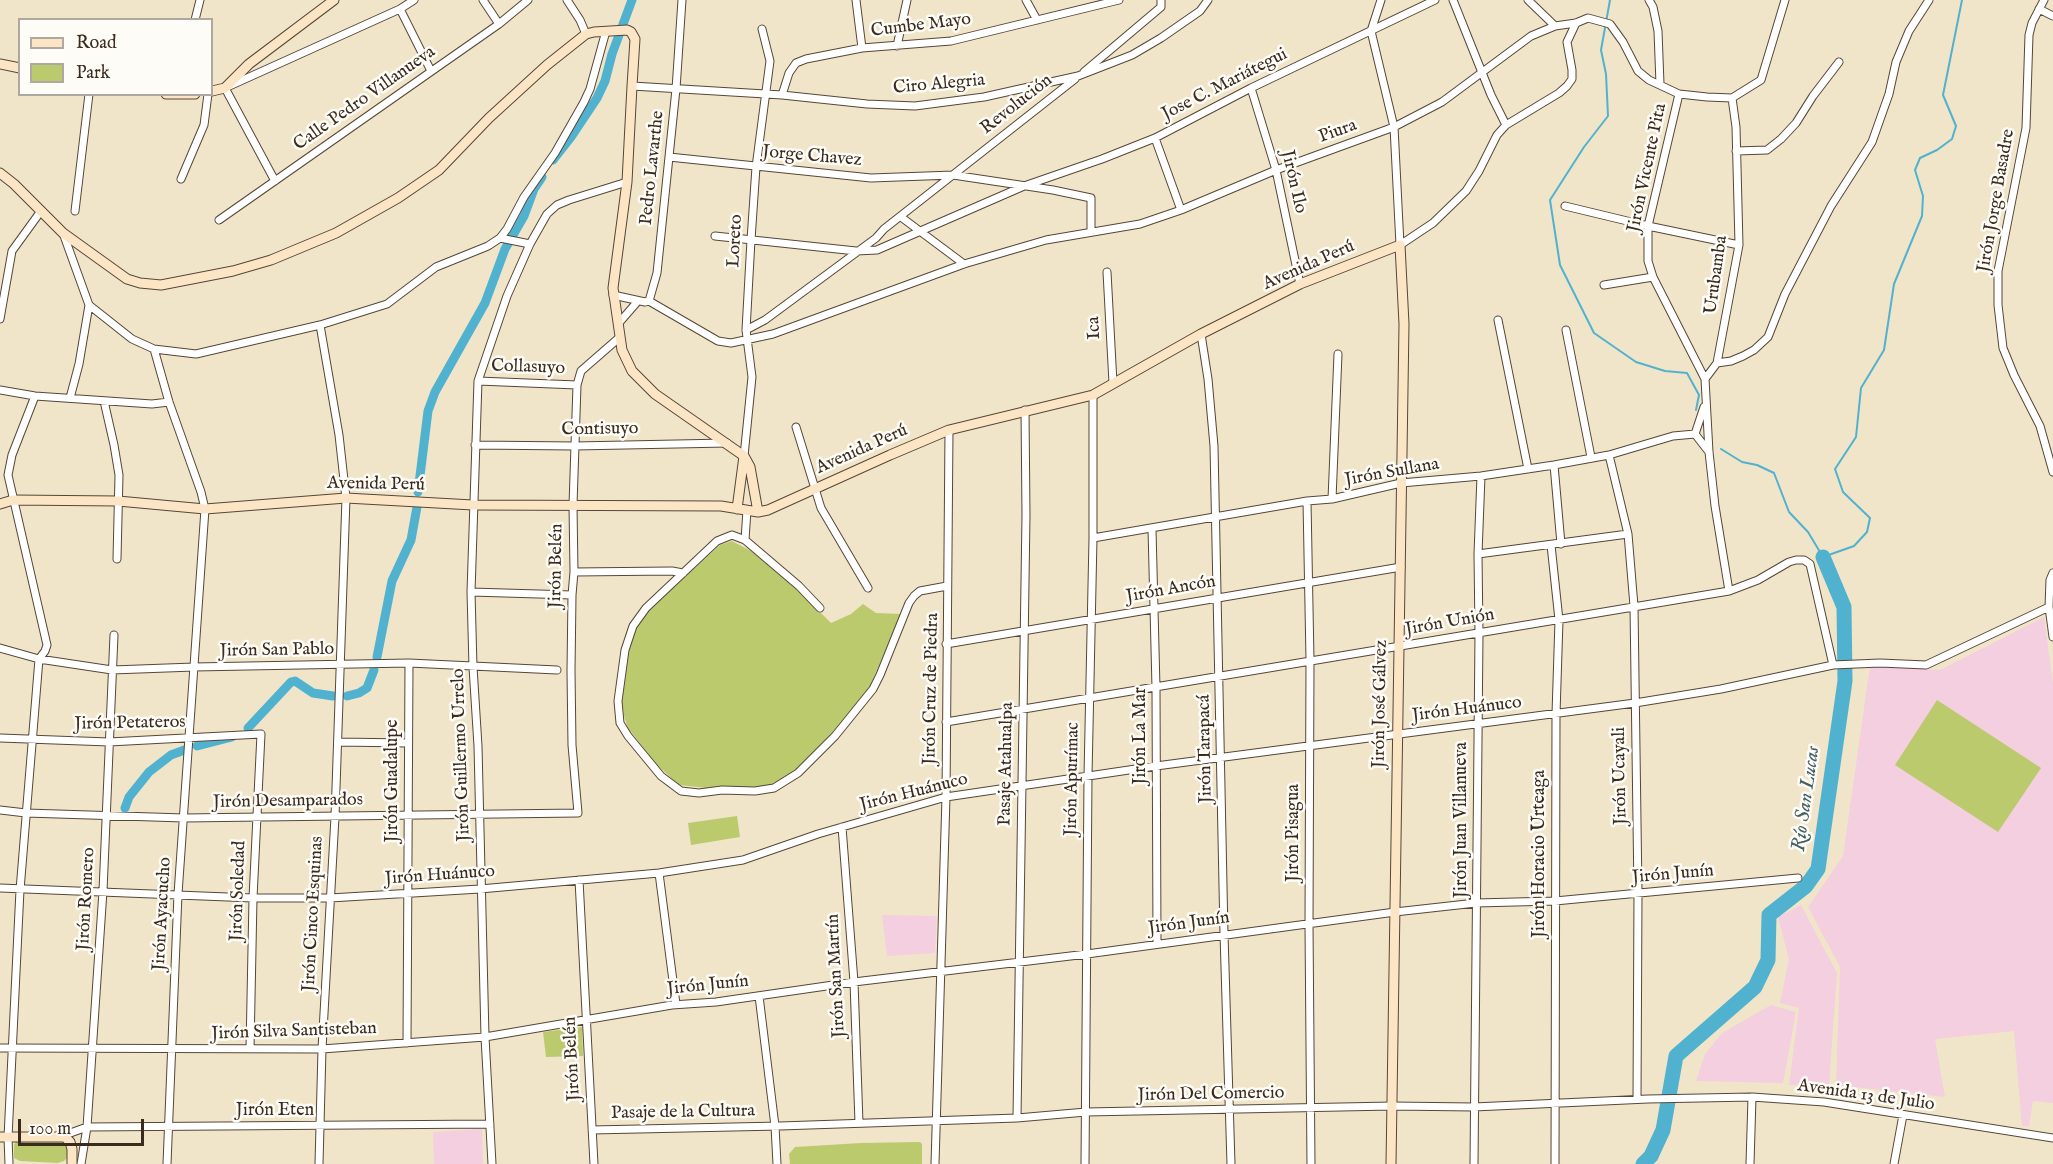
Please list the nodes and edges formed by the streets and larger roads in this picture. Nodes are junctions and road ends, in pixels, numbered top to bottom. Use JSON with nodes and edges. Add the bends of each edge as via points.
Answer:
{"nodes":[{"id":1,"x":200,"y":0,"type":"edge"},
{"id":2,"x":334,"y":0,"type":"edge"},
{"id":3,"x":414,"y":0,"type":"edge"},
{"id":4,"x":483,"y":0,"type":"edge"},
{"id":5,"x":528,"y":0,"type":"edge"},
{"id":6,"x":567,"y":0,"type":"edge"},
{"id":7,"x":682,"y":0,"type":"edge"},
{"id":8,"x":856,"y":0,"type":"edge"},
{"id":9,"x":907,"y":0,"type":"edge"},
{"id":10,"x":1026,"y":0,"type":"edge"},
{"id":11,"x":1119,"y":0,"type":"edge"},
{"id":12,"x":1161,"y":0,"type":"edge"},
{"id":13,"x":1210,"y":0,"type":"edge"},
{"id":14,"x":1381,"y":0,"type":"edge"},
{"id":15,"x":1435,"y":0,"type":"edge"},
{"id":16,"x":1453,"y":0,"type":"edge"},
{"id":17,"x":1528,"y":0,"type":"edge"},
{"id":18,"x":1649,"y":0,"type":"edge"},
{"id":19,"x":1785,"y":0,"type":"edge"},
{"id":20,"x":1929,"y":0,"type":"edge"},
{"id":21,"x":2044,"y":0,"type":"edge"},
{"id":22,"x":400,"y":9,"type":"junction"},
{"id":23,"x":2039,"y":9,"type":"junction"},
{"id":24,"x":2053,"y":16,"type":"edge"},
{"id":25,"x":196,"y":18,"type":"edge"},
{"id":26,"x":1037,"y":20,"type":"junction"},
{"id":27,"x":1576,"y":23,"type":"junction"},
{"id":28,"x":499,"y":24,"type":"junction"},
{"id":29,"x":1555,"y":26,"type":"junction"},
{"id":30,"x":762,"y":29,"type":"dead end"},
{"id":31,"x":606,"y":31,"type":"junction"},
{"id":32,"x":1371,"y":31,"type":"junction"},
{"id":33,"x":585,"y":34,"type":"junction"},
{"id":34,"x":897,"y":46,"type":"junction"},
{"id":35,"x":862,"y":48,"type":"junction"},
{"id":36,"x":1839,"y":62,"type":"dead end"},
{"id":37,"x":0,"y":64,"type":"edge"},
{"id":38,"x":18,"y":68,"type":"edge"},
{"id":39,"x":431,"y":71,"type":"junction"},
{"id":40,"x":1482,"y":73,"type":"junction"},
{"id":41,"x":1078,"y":76,"type":"junction"},
{"id":42,"x":1660,"y":84,"type":"junction"},
{"id":43,"x":632,"y":86,"type":"junction"},
{"id":44,"x":225,"y":88,"type":"junction"},
{"id":45,"x":1251,"y":88,"type":"junction"},
{"id":46,"x":676,"y":89,"type":"junction"},
{"id":47,"x":213,"y":91,"type":"edge"},
{"id":48,"x":1679,"y":93,"type":"junction"},
{"id":49,"x":765,"y":94,"type":"junction"},
{"id":50,"x":782,"y":95,"type":"junction"},
{"id":51,"x":89,"y":96,"type":"edge"},
{"id":52,"x":208,"y":96,"type":"edge"},
{"id":53,"x":1732,"y":98,"type":"junction"},
{"id":54,"x":1506,"y":125,"type":"junction"},
{"id":55,"x":1394,"y":128,"type":"junction"},
{"id":56,"x":1155,"y":138,"type":"junction"},
{"id":57,"x":1736,"y":151,"type":"junction"},
{"id":58,"x":669,"y":157,"type":"junction"},
{"id":59,"x":756,"y":167,"type":"junction"},
{"id":60,"x":1276,"y":170,"type":"junction"},
{"id":61,"x":0,"y":173,"type":"edge"},
{"id":62,"x":952,"y":175,"type":"junction"},
{"id":63,"x":181,"y":178,"type":"dead end"},
{"id":64,"x":274,"y":181,"type":"junction"},
{"id":65,"x":627,"y":182,"type":"junction"},
{"id":66,"x":1024,"y":186,"type":"junction"},
{"id":67,"x":1565,"y":206,"type":"dead end"},
{"id":68,"x":1181,"y":210,"type":"junction"},
{"id":69,"x":41,"y":211,"type":"junction"},
{"id":70,"x":75,"y":211,"type":"dead end"},
{"id":71,"x":900,"y":217,"type":"junction"},
{"id":72,"x":219,"y":220,"type":"dead end"},
{"id":73,"x":1648,"y":226,"type":"junction"},
{"id":74,"x":1091,"y":231,"type":"junction"},
{"id":75,"x":63,"y":233,"type":"junction"},
{"id":76,"x":920,"y":233,"type":"junction"},
{"id":77,"x":715,"y":236,"type":"dead end"},
{"id":78,"x":502,"y":238,"type":"junction"},
{"id":79,"x":751,"y":240,"type":"junction"},
{"id":80,"x":527,"y":243,"type":"junction"},
{"id":81,"x":1739,"y":244,"type":"junction"},
{"id":82,"x":1400,"y":245,"type":"junction"},
{"id":83,"x":856,"y":251,"type":"junction"},
{"id":84,"x":964,"y":264,"type":"junction"},
{"id":85,"x":1107,"y":272,"type":"dead end"},
{"id":86,"x":1653,"y":277,"type":"junction"},
{"id":87,"x":1300,"y":284,"type":"junction"},
{"id":88,"x":1604,"y":285,"type":"dead end"},
{"id":89,"x":613,"y":295,"type":"junction"},
{"id":90,"x":639,"y":301,"type":"junction"},
{"id":91,"x":648,"y":301,"type":"junction"},
{"id":92,"x":89,"y":305,"type":"junction"},
{"id":93,"x":0,"y":319,"type":"edge"},
{"id":94,"x":1498,"y":320,"type":"dead end"},
{"id":95,"x":618,"y":324,"type":"junction"},
{"id":96,"x":320,"y":325,"type":"junction"},
{"id":97,"x":746,"y":330,"type":"junction"},
{"id":98,"x":1566,"y":330,"type":"dead end"},
{"id":99,"x":1201,"y":334,"type":"junction"},
{"id":100,"x":620,"y":337,"type":"junction"},
{"id":101,"x":747,"y":340,"type":"junction"},
{"id":102,"x":154,"y":350,"type":"junction"},
{"id":103,"x":1338,"y":354,"type":"dead end"},
{"id":104,"x":1718,"y":363,"type":"junction"},
{"id":105,"x":1705,"y":378,"type":"junction"},
{"id":106,"x":478,"y":381,"type":"junction"},
{"id":107,"x":1113,"y":383,"type":"junction"},
{"id":108,"x":577,"y":385,"type":"junction"},
{"id":109,"x":0,"y":390,"type":"edge"},
{"id":110,"x":1093,"y":395,"type":"junction"},
{"id":111,"x":35,"y":396,"type":"junction"},
{"id":112,"x":70,"y":398,"type":"junction"},
{"id":113,"x":104,"y":401,"type":"junction"},
{"id":114,"x":169,"y":402,"type":"junction"},
{"id":115,"x":1706,"y":402,"type":"junction"},
{"id":116,"x":1025,"y":410,"type":"junction"},
{"id":117,"x":796,"y":427,"type":"dead end"},
{"id":118,"x":949,"y":430,"type":"junction"},
{"id":119,"x":1695,"y":434,"type":"junction"},
{"id":120,"x":727,"y":443,"type":"junction"},
{"id":121,"x":475,"y":445,"type":"junction"},
{"id":122,"x":575,"y":446,"type":"junction"},
{"id":123,"x":1709,"y":452,"type":"junction"},
{"id":124,"x":1609,"y":455,"type":"junction"},
{"id":125,"x":744,"y":456,"type":"junction"},
{"id":126,"x":1591,"y":457,"type":"junction"},
{"id":127,"x":1554,"y":465,"type":"junction"},
{"id":128,"x":1528,"y":469,"type":"junction"},
{"id":129,"x":2053,"y":472,"type":"edge"},
{"id":130,"x":1481,"y":476,"type":"junction"},
{"id":131,"x":1401,"y":483,"type":"junction"},
{"id":132,"x":814,"y":489,"type":"junction"},
{"id":133,"x":346,"y":498,"type":"junction"},
{"id":134,"x":1332,"y":499,"type":"junction"},
{"id":135,"x":13,"y":500,"type":"junction"},
{"id":136,"x":118,"y":501,"type":"junction"},
{"id":137,"x":1307,"y":501,"type":"junction"},
{"id":138,"x":0,"y":504,"type":"edge"},
{"id":139,"x":473,"y":505,"type":"junction"},
{"id":140,"x":573,"y":505,"type":"junction"},
{"id":141,"x":205,"y":509,"type":"junction"},
{"id":142,"x":742,"y":510,"type":"junction"},
{"id":143,"x":759,"y":512,"type":"junction"},
{"id":144,"x":1216,"y":516,"type":"junction"},
{"id":145,"x":1152,"y":529,"type":"junction"},
{"id":146,"x":1628,"y":534,"type":"junction"},
{"id":147,"x":1093,"y":538,"type":"junction"},
{"id":148,"x":745,"y":540,"type":"junction"},
{"id":149,"x":1561,"y":544,"type":"junction"},
{"id":150,"x":1551,"y":545,"type":"junction"},
{"id":151,"x":1479,"y":554,"type":"junction"},
{"id":152,"x":117,"y":559,"type":"dead end"},
{"id":153,"x":1401,"y":567,"type":"junction"},
{"id":154,"x":574,"y":572,"type":"junction"},
{"id":155,"x":683,"y":573,"type":"junction"},
{"id":156,"x":2053,"y":573,"type":"edge"},
{"id":157,"x":1309,"y":583,"type":"junction"},
{"id":158,"x":947,"y":586,"type":"junction"},
{"id":159,"x":868,"y":588,"type":"dead end"},
{"id":160,"x":1729,"y":591,"type":"junction"},
{"id":161,"x":471,"y":592,"type":"junction"},
{"id":162,"x":572,"y":595,"type":"junction"},
{"id":163,"x":1218,"y":597,"type":"junction"},
{"id":164,"x":1634,"y":606,"type":"junction"},
{"id":165,"x":2049,"y":607,"type":"junction"},
{"id":166,"x":820,"y":608,"type":"dead end"},
{"id":167,"x":1155,"y":609,"type":"junction"},
{"id":168,"x":1092,"y":619,"type":"junction"},
{"id":169,"x":1558,"y":620,"type":"junction"},
{"id":170,"x":1024,"y":631,"type":"junction"},
{"id":171,"x":114,"y":634,"type":"dead end"},
{"id":172,"x":1479,"y":634,"type":"junction"},
{"id":173,"x":2053,"y":637,"type":"edge"},
{"id":174,"x":946,"y":644,"type":"junction"},
{"id":175,"x":1399,"y":647,"type":"junction"},
{"id":176,"x":0,"y":648,"type":"edge"},
{"id":177,"x":39,"y":660,"type":"junction"},
{"id":178,"x":1310,"y":660,"type":"junction"},
{"id":179,"x":409,"y":663,"type":"junction"},
{"id":180,"x":339,"y":665,"type":"junction"},
{"id":181,"x":1836,"y":666,"type":"junction"},
{"id":182,"x":194,"y":667,"type":"junction"},
{"id":183,"x":473,"y":667,"type":"junction"},
{"id":184,"x":112,"y":670,"type":"junction"},
{"id":185,"x":557,"y":670,"type":"dead end"},
{"id":186,"x":1219,"y":676,"type":"junction"},
{"id":187,"x":1156,"y":688,"type":"junction"},
{"id":188,"x":1089,"y":698,"type":"junction"},
{"id":189,"x":1635,"y":703,"type":"junction"},
{"id":190,"x":1023,"y":709,"type":"junction"},
{"id":191,"x":1556,"y":714,"type":"junction"},
{"id":192,"x":946,"y":722,"type":"junction"},
{"id":193,"x":1478,"y":724,"type":"junction"},
{"id":194,"x":261,"y":734,"type":"joint"},
{"id":195,"x":1397,"y":735,"type":"junction"},
{"id":196,"x":0,"y":738,"type":"edge"},
{"id":197,"x":188,"y":738,"type":"junction"},
{"id":198,"x":33,"y":740,"type":"junction"},
{"id":199,"x":109,"y":741,"type":"junction"},
{"id":200,"x":338,"y":742,"type":"junction"},
{"id":201,"x":408,"y":742,"type":"junction"},
{"id":202,"x":1309,"y":746,"type":"junction"},
{"id":203,"x":1222,"y":757,"type":"junction"},
{"id":204,"x":1156,"y":766,"type":"junction"},
{"id":205,"x":1088,"y":776,"type":"junction"},
{"id":206,"x":1022,"y":785,"type":"junction"},
{"id":207,"x":946,"y":797,"type":"junction"},
{"id":208,"x":0,"y":810,"type":"edge"},
{"id":209,"x":26,"y":813,"type":"junction"},
{"id":210,"x":578,"y":813,"type":"joint"},
{"id":211,"x":480,"y":814,"type":"junction"},
{"id":212,"x":106,"y":816,"type":"junction"},
{"id":213,"x":409,"y":816,"type":"junction"},
{"id":214,"x":335,"y":817,"type":"junction"},
{"id":215,"x":184,"y":818,"type":"junction"},
{"id":216,"x":257,"y":818,"type":"junction"},
{"id":217,"x":842,"y":827,"type":"junction"},
{"id":218,"x":659,"y":873,"type":"junction"},
{"id":219,"x":1798,"y":878,"type":"dead end"},
{"id":220,"x":579,"y":880,"type":"junction"},
{"id":221,"x":0,"y":888,"type":"edge"},
{"id":222,"x":480,"y":889,"type":"junction"},
{"id":223,"x":20,"y":890,"type":"junction"},
{"id":224,"x":103,"y":891,"type":"junction"},
{"id":225,"x":1638,"y":893,"type":"junction"},
{"id":226,"x":178,"y":894,"type":"junction"},
{"id":227,"x":406,"y":894,"type":"junction"},
{"id":228,"x":253,"y":898,"type":"junction"},
{"id":229,"x":330,"y":898,"type":"junction"},
{"id":230,"x":1555,"y":901,"type":"junction"},
{"id":231,"x":1476,"y":903,"type":"junction"},
{"id":232,"x":1395,"y":912,"type":"junction"},
{"id":233,"x":1309,"y":925,"type":"junction"},
{"id":234,"x":1224,"y":934,"type":"junction"},
{"id":235,"x":1157,"y":944,"type":"junction"},
{"id":236,"x":1087,"y":954,"type":"junction"},
{"id":237,"x":1018,"y":962,"type":"junction"},
{"id":238,"x":939,"y":971,"type":"junction"},
{"id":239,"x":854,"y":982,"type":"junction"},
{"id":240,"x":759,"y":996,"type":"junction"},
{"id":241,"x":676,"y":1004,"type":"junction"},
{"id":242,"x":586,"y":1019,"type":"junction"},
{"id":243,"x":485,"y":1037,"type":"junction"},
{"id":244,"x":407,"y":1043,"type":"junction"},
{"id":245,"x":0,"y":1048,"type":"edge"},
{"id":246,"x":11,"y":1048,"type":"junction"},
{"id":247,"x":93,"y":1048,"type":"junction"},
{"id":248,"x":250,"y":1049,"type":"junction"},
{"id":249,"x":322,"y":1049,"type":"junction"},
{"id":250,"x":171,"y":1050,"type":"junction"},
{"id":251,"x":1752,"y":1097,"type":"junction"},
{"id":252,"x":1648,"y":1099,"type":"joint"},
{"id":253,"x":1638,"y":1100,"type":"junction"},
{"id":254,"x":1556,"y":1104,"type":"junction"},
{"id":255,"x":1392,"y":1106,"type":"junction"},
{"id":256,"x":1474,"y":1107,"type":"junction"},
{"id":257,"x":1230,"y":1109,"type":"junction"},
{"id":258,"x":1312,"y":1109,"type":"junction"},
{"id":259,"x":1086,"y":1112,"type":"junction"},
{"id":260,"x":1904,"y":1115,"type":"junction"},
{"id":261,"x":1017,"y":1118,"type":"junction"},
{"id":262,"x":937,"y":1120,"type":"junction"},
{"id":263,"x":860,"y":1123,"type":"junction"},
{"id":264,"x":490,"y":1124,"type":"junction"},
{"id":265,"x":168,"y":1126,"type":"junction"},
{"id":266,"x":319,"y":1126,"type":"junction"},
{"id":267,"x":775,"y":1126,"type":"junction"},
{"id":268,"x":87,"y":1127,"type":"junction"},
{"id":269,"x":592,"y":1130,"type":"junction"},
{"id":270,"x":62,"y":1136,"type":"junction"},
{"id":271,"x":4,"y":1137,"type":"edge"},
{"id":272,"x":2053,"y":1138,"type":"edge"},
{"id":273,"x":82,"y":1149,"type":"junction"},
{"id":274,"x":70,"y":1162,"type":"edge"},
{"id":275,"x":9,"y":1164,"type":"edge"},
{"id":276,"x":81,"y":1164,"type":"edge"},
{"id":277,"x":167,"y":1164,"type":"edge"},
{"id":278,"x":319,"y":1164,"type":"edge"},
{"id":279,"x":492,"y":1164,"type":"edge"},
{"id":280,"x":594,"y":1164,"type":"edge"},
{"id":281,"x":777,"y":1164,"type":"edge"},
{"id":282,"x":935,"y":1164,"type":"edge"},
{"id":283,"x":1085,"y":1164,"type":"edge"},
{"id":284,"x":1231,"y":1164,"type":"edge"},
{"id":285,"x":1311,"y":1164,"type":"edge"},
{"id":286,"x":1391,"y":1164,"type":"edge"},
{"id":287,"x":1474,"y":1164,"type":"edge"},
{"id":288,"x":1555,"y":1164,"type":"edge"},
{"id":289,"x":1750,"y":1164,"type":"edge"},
{"id":290,"x":1894,"y":1164,"type":"edge"}],
"edges":[{"from":1,"to":25,"type":"street"},
{"from":2,"to":44,"type":"street","via":[[249,64]]},
{"from":3,"to":22,"type":"street"},
{"from":4,"to":28,"type":"street"},
{"from":5,"to":28,"type":"street","name":"Calle Pedro Villanueva"},
{"from":6,"to":33,"type":"street"},
{"from":7,"to":46,"type":"street","name":"Pedro Lavarthe"},
{"from":8,"to":35,"type":"street"},
{"from":9,"to":34,"type":"street"},
{"from":10,"to":26,"type":"street"},
{"from":11,"to":26,"type":"street","name":"Cumbe Mayo"},
{"from":12,"to":41,"type":"street","name":"Revolución","via":[[1161,7]]},
{"from":13,"to":41,"type":"street","via":[[1200,11],[1142,49]]},
{"from":14,"to":32,"type":"street"},
{"from":15,"to":32,"type":"street","name":"Jose C. Mariátegui"},
{"from":16,"to":40,"type":"street"},
{"from":17,"to":29,"type":"street"},
{"from":18,"to":42,"type":"street","via":[[1658,31]]},
{"from":19,"to":53,"type":"street","via":[[1761,80]]},
{"from":20,"to":104,"type":"street","via":[[1909,31],[1896,62],[1872,142],[1830,206],[1785,294],[1768,337],[1743,356]]},
{"from":21,"to":23,"type":"street","name":"Jirón Jorge Basadre"},
{"from":22,"to":39,"type":"street"},
{"from":22,"to":44,"type":"street"},
{"from":23,"to":24,"type":"street"},
{"from":23,"to":129,"type":"street","name":"Jirón Jorge Basadre","via":[[2029,35],[2026,128],[1998,271],[1998,305],[2003,348],[2040,426]]},
{"from":26,"to":34,"type":"street","name":"Cumbe Mayo","via":[[951,41]]},
{"from":27,"to":29,"type":"street","name":"Piura"},
{"from":27,"to":42,"type":"street","name":"Piura","via":[[1588,18],[1606,22],[1623,42],[1638,71]]},
{"from":27,"to":54,"type":"street","name":"Avenida Perú","via":[[1567,42],[1572,79],[1559,93]]},
{"from":28,"to":39,"type":"street","name":"Calle Pedro Villanueva"},
{"from":29,"to":40,"type":"street","name":"Piura","via":[[1531,36]]},
{"from":30,"to":49,"type":"street","name":"Loreto","via":[[770,62]]},
{"from":31,"to":33,"type":"street"},
{"from":31,"to":43,"type":"street","via":[[631,32]]},
{"from":31,"to":78,"type":"street","via":[[584,102]]},
{"from":32,"to":45,"type":"street","name":"Jose C. Mariátegui"},
{"from":32,"to":55,"type":"street"},
{"from":33,"to":75,"type":"street","via":[[489,118],[439,170],[336,233],[271,260],[199,279],[160,285],[140,283],[118,274]]},
{"from":34,"to":35,"type":"street","name":"Cumbe Mayo"},
{"from":35,"to":50,"type":"street","name":"Cumbe Mayo","via":[[796,63]]},
{"from":36,"to":57,"type":"street","via":[[1780,140],[1767,150]]},
{"from":37,"to":38,"type":"street"},
{"from":39,"to":64,"type":"street","name":"Calle Pedro Villanueva"},
{"from":40,"to":54,"type":"street"},
{"from":40,"to":55,"type":"street","name":"Piura","via":[[1442,102]]},
{"from":41,"to":50,"type":"street","name":"Ciro Alegria","via":[[984,97],[915,106]]},
{"from":41,"to":62,"type":"street","name":"Revolución"},
{"from":42,"to":48,"type":"street"},
{"from":43,"to":46,"type":"street","name":"Ciro Alegria"},
{"from":43,"to":65,"type":"street"},
{"from":44,"to":47,"type":"street"},
{"from":44,"to":64,"type":"street"},
{"from":45,"to":56,"type":"street","name":"Jose C. Mariátegui"},
{"from":45,"to":60,"type":"street","name":"Jirón Ilo"},
{"from":46,"to":49,"type":"street","name":"Ciro Alegria"},
{"from":46,"to":58,"type":"street","name":"Pedro Lavarthe"},
{"from":48,"to":53,"type":"street"},
{"from":48,"to":73,"type":"street","name":"Jirón Vicente Pita"},
{"from":49,"to":50,"type":"street","name":"Ciro Alegria"},
{"from":49,"to":59,"type":"street","name":"Loreto"},
{"from":51,"to":70,"type":"street"},
{"from":52,"to":63,"type":"street","via":[[204,125]]},
{"from":53,"to":57,"type":"street","name":"Urubamba"},
{"from":54,"to":82,"type":"street","name":"Avenida Perú","via":[[1466,190],[1433,223]]},
{"from":55,"to":60,"type":"street","name":"Piura"},
{"from":55,"to":82,"type":"street"},
{"from":56,"to":66,"type":"street","name":"Jose C. Mariátegui"},
{"from":56,"to":68,"type":"street"},
{"from":57,"to":81,"type":"street","name":"Urubamba"},
{"from":58,"to":59,"type":"street","name":"Jorge Chavez"},
{"from":58,"to":91,"type":"street","name":"Pedro Lavarthe","via":[[657,273]]},
{"from":59,"to":62,"type":"street","name":"Jorge Chavez","via":[[871,178]]},
{"from":59,"to":79,"type":"street","name":"Loreto"},
{"from":60,"to":68,"type":"street","name":"Piura"},
{"from":60,"to":87,"type":"street","name":"Jirón Ilo"},
{"from":61,"to":69,"type":"street"},
{"from":62,"to":66,"type":"street","name":"Jorge Chavez"},
{"from":62,"to":71,"type":"street","name":"Revolución"},
{"from":64,"to":72,"type":"street","name":"Calle Pedro Villanueva"},
{"from":65,"to":80,"type":"street","name":"Jirón Guillermo Urrelo","via":[[557,205]]},
{"from":65,"to":89,"type":"street"},
{"from":66,"to":74,"type":"street","name":"Jorge Chavez","via":[[1090,197]]},
{"from":66,"to":76,"type":"street","name":"Jose C. Mariátegui"},
{"from":67,"to":73,"type":"street"},
{"from":68,"to":74,"type":"street","name":"Piura","via":[[1140,224]]},
{"from":69,"to":75,"type":"street"},
{"from":69,"to":93,"type":"street","via":[[12,251]]},
{"from":71,"to":76,"type":"street"},
{"from":71,"to":83,"type":"street","name":"Revolución"},
{"from":73,"to":81,"type":"street"},
{"from":73,"to":86,"type":"street","name":"Jirón Vicente Pita","via":[[1648,261]]},
{"from":74,"to":84,"type":"street"},
{"from":75,"to":92,"type":"street"},
{"from":76,"to":83,"type":"street","name":"Jose C. Mariátegui","via":[[877,250]]},
{"from":76,"to":84,"type":"street"},
{"from":77,"to":79,"type":"street"},
{"from":78,"to":80,"type":"street"},
{"from":78,"to":96,"type":"street","via":[[436,267],[387,304]]},
{"from":79,"to":83,"type":"street"},
{"from":79,"to":97,"type":"street","name":"Loreto"},
{"from":80,"to":106,"type":"street","name":"Jirón Guillermo Urrelo"},
{"from":81,"to":104,"type":"street","name":"Urubamba"},
{"from":82,"to":87,"type":"street","name":"Avenida Perú"},
{"from":82,"to":131,"type":"street","name":"Jirón José Gálvez","via":[[1404,324]]},
{"from":83,"to":97,"type":"street"},
{"from":84,"to":101,"type":"street"},
{"from":85,"to":107,"type":"street","name":"Ica"},
{"from":86,"to":88,"type":"street"},
{"from":86,"to":105,"type":"street","name":"Jirón Vicente Pita"},
{"from":87,"to":99,"type":"street","name":"Avenida Perú"},
{"from":89,"to":90,"type":"street"},
{"from":89,"to":95,"type":"street"},
{"from":90,"to":91,"type":"street"},
{"from":90,"to":95,"type":"street"},
{"from":91,"to":101,"type":"street","via":[[718,341]]},
{"from":92,"to":102,"type":"street","via":[[132,339]]},
{"from":92,"to":112,"type":"street"},
{"from":94,"to":128,"type":"street"},
{"from":95,"to":100,"type":"street"},
{"from":96,"to":102,"type":"street","via":[[196,354]]},
{"from":96,"to":133,"type":"street","name":"Jirón Cinco Esquinas"},
{"from":97,"to":101,"type":"street","name":"Loreto"},
{"from":98,"to":126,"type":"street"},
{"from":99,"to":107,"type":"street","name":"Avenida Perú"},
{"from":99,"to":144,"type":"street","name":"Jirón Tarapacá","via":[[1214,446]]},
{"from":100,"to":108,"type":"street","via":[[581,371]]},
{"from":100,"to":120,"type":"street","via":[[632,372],[655,394]]},
{"from":101,"to":125,"type":"street","name":"Loreto","via":[[752,377]]},
{"from":102,"to":114,"type":"street","name":"Jirón Ayacucho"},
{"from":103,"to":134,"type":"street"},
{"from":104,"to":105,"type":"street"},
{"from":105,"to":115,"type":"street"},
{"from":106,"to":108,"type":"street","name":"Collasuyo"},
{"from":106,"to":121,"type":"street","name":"Jirón Guillermo Urrelo"},
{"from":107,"to":110,"type":"street","name":"Avenida Perú"},
{"from":108,"to":122,"type":"street","name":"Jirón Belén"},
{"from":109,"to":111,"type":"street"},
{"from":110,"to":116,"type":"street","name":"Avenida Perú"},
{"from":110,"to":147,"type":"street","name":"Jirón Apurímac"},
{"from":111,"to":112,"type":"street"},
{"from":111,"to":135,"type":"street","via":[[9,466]]},
{"from":112,"to":113,"type":"street"},
{"from":113,"to":114,"type":"street"},
{"from":113,"to":136,"type":"street","via":[[119,475]]},
{"from":114,"to":141,"type":"street","name":"Jirón Ayacucho"},
{"from":115,"to":119,"type":"street"},
{"from":115,"to":123,"type":"street"},
{"from":116,"to":118,"type":"street","name":"Avenida Perú"},
{"from":116,"to":170,"type":"street","name":"Pasaje Atahualpa"},
{"from":117,"to":132,"type":"street"},
{"from":118,"to":132,"type":"street","name":"Avenida Perú"},
{"from":118,"to":158,"type":"street","name":"Jirón Cruz de Piedra"},
{"from":119,"to":123,"type":"street"},
{"from":119,"to":124,"type":"street","name":"Jirón Sullana","via":[[1673,436]]},
{"from":120,"to":122,"type":"street","name":"Contisuyo"},
{"from":120,"to":125,"type":"street"},
{"from":121,"to":122,"type":"street","name":"Contisuyo"},
{"from":121,"to":139,"type":"street","name":"Jirón Guillermo Urrelo"},
{"from":122,"to":140,"type":"street","name":"Jirón Belén"},
{"from":123,"to":160,"type":"street"},
{"from":124,"to":126,"type":"street","name":"Jirón Sullana"},
{"from":124,"to":146,"type":"street","name":"Jirón Ucayali"},
{"from":125,"to":142,"type":"street"},
{"from":125,"to":143,"type":"street"},
{"from":126,"to":127,"type":"street","name":"Jirón Sullana"},
{"from":127,"to":128,"type":"street","name":"Jirón Sullana"},
{"from":127,"to":149,"type":"street"},
{"from":128,"to":130,"type":"street","name":"Jirón Sullana"},
{"from":130,"to":131,"type":"street","name":"Jirón Sullana"},
{"from":130,"to":151,"type":"street","name":"Jirón Juan Villanueva"},
{"from":131,"to":134,"type":"street","name":"Jirón Sullana"},
{"from":131,"to":153,"type":"street","name":"Jirón José Gálvez"},
{"from":132,"to":143,"type":"street","name":"Avenida Perú"},
{"from":132,"to":159,"type":"street"},
{"from":133,"to":139,"type":"street","name":"Avenida Perú"},
{"from":133,"to":141,"type":"street","name":"Avenida Perú"},
{"from":133,"to":180,"type":"street","name":"Jirón Cinco Esquinas"},
{"from":134,"to":137,"type":"street","name":"Jirón Sullana"},
{"from":135,"to":136,"type":"street","name":"Avenida Perú"},
{"from":135,"to":138,"type":"street","name":"Avenida Perú"},
{"from":135,"to":177,"type":"street","via":[[47,645]]},
{"from":136,"to":141,"type":"street","name":"Avenida Perú"},
{"from":136,"to":152,"type":"street"},
{"from":137,"to":144,"type":"street","name":"Jirón Sullana"},
{"from":137,"to":157,"type":"street","name":"Jirón Pisagua"},
{"from":139,"to":140,"type":"street","name":"Avenida Perú"},
{"from":139,"to":161,"type":"street","name":"Jirón Guillermo Urrelo"},
{"from":140,"to":142,"type":"street","name":"Avenida Perú","via":[[721,506]]},
{"from":140,"to":154,"type":"street","name":"Jirón Belén"},
{"from":141,"to":182,"type":"street","name":"Jirón Ayacucho"},
{"from":142,"to":143,"type":"street","name":"Avenida Perú"},
{"from":142,"to":148,"type":"street"},
{"from":144,"to":145,"type":"street","name":"Jirón Sullana"},
{"from":144,"to":163,"type":"street","name":"Jirón Tarapacá"},
{"from":145,"to":147,"type":"street","name":"Jirón Sullana"},
{"from":145,"to":167,"type":"street","name":"Jirón La Mar"},
{"from":146,"to":149,"type":"street"},
{"from":146,"to":164,"type":"street","name":"Jirón Ucayali"},
{"from":147,"to":168,"type":"street","name":"Jirón Apurímac"},
{"from":148,"to":155,"type":"street","via":[[732,536],[717,541]]},
{"from":148,"to":166,"type":"street"},
{"from":149,"to":150,"type":"street"},
{"from":150,"to":151,"type":"street"},
{"from":150,"to":169,"type":"street","name":"Jirón Horacio Urteaga"},
{"from":151,"to":172,"type":"street","name":"Jirón Juan Villanueva"},
{"from":153,"to":157,"type":"street","name":"Jirón Ancón"},
{"from":153,"to":175,"type":"street","name":"Jirón José Gálvez"},
{"from":154,"to":155,"type":"street"},
{"from":154,"to":162,"type":"street","name":"Jirón Belén"},
{"from":155,"to":158,"type":"street","via":[[646,608],[633,627],[625,650],[618,701],[620,723],[661,776],[681,791],[699,793],[774,788],[798,773],[873,689],[914,596],[920,591]]},
{"from":156,"to":165,"type":"street"},
{"from":157,"to":163,"type":"street","name":"Jirón Ancón"},
{"from":157,"to":178,"type":"street","name":"Jirón Pisagua"},
{"from":158,"to":174,"type":"street","name":"Jirón Cruz de Piedra"},
{"from":160,"to":164,"type":"street","name":"Jirón Unión"},
{"from":160,"to":181,"type":"street","name":"Jirón Unión","via":[[1789,562],[1804,560],[1810,564]]},
{"from":161,"to":162,"type":"street"},
{"from":161,"to":183,"type":"street","name":"Jirón Guillermo Urrelo"},
{"from":162,"to":210,"type":"street","name":"Jirón Belén","via":[[572,735]]},
{"from":163,"to":167,"type":"street","name":"Jirón Ancón"},
{"from":163,"to":186,"type":"street","name":"Jirón Tarapacá"},
{"from":164,"to":169,"type":"street","name":"Jirón Unión"},
{"from":164,"to":189,"type":"street","name":"Jirón Ucayali"},
{"from":165,"to":173,"type":"street"},
{"from":165,"to":181,"type":"street","name":"Jirón Huánuco","via":[[1926,665]]},
{"from":167,"to":168,"type":"street","name":"Jirón Ancón"},
{"from":167,"to":187,"type":"street","name":"Jirón La Mar"},
{"from":168,"to":170,"type":"street","name":"Jirón Ancón"},
{"from":168,"to":188,"type":"street","name":"Jirón Apurímac"},
{"from":169,"to":172,"type":"street","name":"Jirón Unión"},
{"from":169,"to":191,"type":"street","name":"Jirón Horacio Urteaga"},
{"from":170,"to":174,"type":"street","name":"Jirón Ancón"},
{"from":170,"to":190,"type":"street","name":"Pasaje Atahualpa"},
{"from":171,"to":184,"type":"street","name":"Jirón Romero"},
{"from":172,"to":175,"type":"street","name":"Jirón Unión"},
{"from":172,"to":193,"type":"street","name":"Jirón Juan Villanueva"},
{"from":174,"to":192,"type":"street","name":"Jirón Cruz de Piedra"},
{"from":175,"to":178,"type":"street","name":"Jirón Unión"},
{"from":175,"to":195,"type":"street","name":"Jirón José Gálvez"},
{"from":176,"to":177,"type":"street","name":"Jirón San Pablo"},
{"from":177,"to":184,"type":"street","name":"Jirón San Pablo"},
{"from":177,"to":198,"type":"street"},
{"from":178,"to":186,"type":"street","name":"Jirón Unión"},
{"from":178,"to":202,"type":"street","name":"Jirón Pisagua"},
{"from":179,"to":180,"type":"street","name":"Jirón San Pablo"},
{"from":179,"to":183,"type":"street","name":"Jirón San Pablo"},
{"from":179,"to":201,"type":"street","name":"Jirón Guadalupe"},
{"from":180,"to":182,"type":"street","name":"Jirón San Pablo"},
{"from":180,"to":200,"type":"street","name":"Jirón Cinco Esquinas"},
{"from":181,"to":189,"type":"street","name":"Jirón Huánuco"},
{"from":182,"to":184,"type":"street","name":"Jirón San Pablo"},
{"from":182,"to":197,"type":"street","name":"Jirón Ayacucho"},
{"from":183,"to":185,"type":"street","name":"Jirón San Pablo"},
{"from":183,"to":211,"type":"street","name":"Jirón Guillermo Urrelo"},
{"from":184,"to":199,"type":"street","name":"Jirón Romero"},
{"from":186,"to":187,"type":"street","name":"Jirón Unión"},
{"from":186,"to":203,"type":"street","name":"Jirón Tarapacá"},
{"from":187,"to":188,"type":"street","name":"Jirón Unión"},
{"from":187,"to":204,"type":"street","name":"Jirón La Mar"},
{"from":188,"to":190,"type":"street","name":"Jirón Unión"},
{"from":188,"to":205,"type":"street","name":"Jirón Apurímac"},
{"from":189,"to":191,"type":"street","name":"Jirón Huánuco"},
{"from":189,"to":225,"type":"street","name":"Jirón Ucayali"},
{"from":190,"to":192,"type":"street","name":"Jirón Unión"},
{"from":190,"to":206,"type":"street","name":"Pasaje Atahualpa"},
{"from":191,"to":193,"type":"street","name":"Jirón Huánuco"},
{"from":191,"to":230,"type":"street","name":"Jirón Horacio Urteaga"},
{"from":192,"to":207,"type":"street","name":"Jirón Cruz de Piedra"},
{"from":193,"to":195,"type":"street","name":"Jirón Huánuco"},
{"from":193,"to":231,"type":"street","name":"Jirón Juan Villanueva"},
{"from":194,"to":197,"type":"street","name":"Jirón Petateros"},
{"from":194,"to":216,"type":"street","name":"Jirón Soledad"},
{"from":195,"to":202,"type":"street","name":"Jirón Huánuco"},
{"from":195,"to":232,"type":"street","name":"Jirón José Gálvez"},
{"from":196,"to":198,"type":"street","name":"Jirón Petateros"},
{"from":197,"to":199,"type":"street","name":"Jirón Petateros"},
{"from":197,"to":215,"type":"street","name":"Jirón Ayacucho"},
{"from":198,"to":199,"type":"street","name":"Jirón Petateros"},
{"from":198,"to":209,"type":"street"},
{"from":199,"to":212,"type":"street","name":"Jirón Romero"},
{"from":200,"to":201,"type":"street"},
{"from":200,"to":214,"type":"street","name":"Jirón Cinco Esquinas"},
{"from":201,"to":213,"type":"street","name":"Jirón Guadalupe"},
{"from":202,"to":203,"type":"street","name":"Jirón Huánuco"},
{"from":202,"to":233,"type":"street","name":"Jirón Pisagua"},
{"from":203,"to":204,"type":"street","name":"Jirón Huánuco"},
{"from":203,"to":234,"type":"street","name":"Jirón Tarapacá"},
{"from":204,"to":205,"type":"street","name":"Jirón Huánuco"},
{"from":204,"to":235,"type":"street","name":"Jirón La Mar"},
{"from":205,"to":206,"type":"street","name":"Jirón Huánuco"},
{"from":205,"to":236,"type":"street","name":"Jirón Apurímac"},
{"from":206,"to":207,"type":"street","name":"Jirón Huánuco"},
{"from":206,"to":237,"type":"street","name":"Pasaje Atahualpa"},
{"from":207,"to":217,"type":"street","name":"Jirón Huánuco"},
{"from":207,"to":238,"type":"street","name":"Jirón Cruz de Piedra"},
{"from":208,"to":209,"type":"street","name":"Jirón Desamparados"},
{"from":209,"to":212,"type":"street","name":"Jirón Desamparados"},
{"from":209,"to":223,"type":"street"},
{"from":210,"to":211,"type":"street","name":"Jirón Desamparados"},
{"from":211,"to":213,"type":"street","name":"Jirón Desamparados"},
{"from":211,"to":222,"type":"street","name":"Jirón Guillermo Urrelo"},
{"from":212,"to":215,"type":"street","name":"Jirón Desamparados"},
{"from":212,"to":224,"type":"street","name":"Jirón Romero"},
{"from":213,"to":214,"type":"street","name":"Jirón Desamparados"},
{"from":213,"to":227,"type":"street","name":"Jirón Guadalupe"},
{"from":214,"to":216,"type":"street","name":"Jirón Desamparados"},
{"from":214,"to":229,"type":"street","name":"Jirón Cinco Esquinas"},
{"from":215,"to":216,"type":"street","name":"Jirón Desamparados"},
{"from":215,"to":226,"type":"street","name":"Jirón Ayacucho"},
{"from":216,"to":228,"type":"street","name":"Jirón Soledad"},
{"from":217,"to":218,"type":"street","name":"Jirón Huánuco","via":[[743,860]]},
{"from":217,"to":239,"type":"street","name":"Jirón San Martín"},
{"from":218,"to":220,"type":"street","name":"Jirón Huánuco"},
{"from":218,"to":241,"type":"street"},
{"from":219,"to":225,"type":"street","name":"Jirón Junín"},
{"from":220,"to":222,"type":"street","name":"Jirón Huánuco"},
{"from":220,"to":242,"type":"street","name":"Jirón Belén"},
{"from":221,"to":223,"type":"street","name":"Jirón Huánuco"},
{"from":222,"to":227,"type":"street","name":"Jirón Huánuco"},
{"from":222,"to":243,"type":"street","name":"Jirón Guillermo Urrelo"},
{"from":223,"to":224,"type":"street","name":"Jirón Huánuco"},
{"from":223,"to":246,"type":"street"},
{"from":224,"to":226,"type":"street","name":"Jirón Huánuco"},
{"from":224,"to":247,"type":"street","name":"Jirón Romero"},
{"from":225,"to":230,"type":"street","name":"Jirón Junín"},
{"from":225,"to":253,"type":"street","name":"Jirón Ucayali"},
{"from":226,"to":228,"type":"street","name":"Jirón Huánuco"},
{"from":226,"to":250,"type":"street","name":"Jirón Ayacucho"},
{"from":227,"to":229,"type":"street","name":"Jirón Huánuco"},
{"from":227,"to":244,"type":"street","name":"Jirón Guadalupe"},
{"from":228,"to":229,"type":"street","name":"Jirón Huánuco"},
{"from":228,"to":248,"type":"street","name":"Jirón Soledad"},
{"from":229,"to":249,"type":"street","name":"Jirón Cinco Esquinas"},
{"from":230,"to":231,"type":"street","name":"Jirón Junín"},
{"from":230,"to":254,"type":"street","name":"Jirón Horacio Urteaga"},
{"from":231,"to":232,"type":"street","name":"Jirón Junín"},
{"from":231,"to":256,"type":"street","name":"Jirón Juan Villanueva"},
{"from":232,"to":233,"type":"street","name":"Jirón Junín"},
{"from":232,"to":255,"type":"street","name":"Jirón José Gálvez"},
{"from":233,"to":234,"type":"street","name":"Jirón Junín"},
{"from":233,"to":258,"type":"street","name":"Jirón Pisagua"},
{"from":234,"to":235,"type":"street","name":"Jirón Junín"},
{"from":234,"to":257,"type":"street","name":"Jirón Tarapacá"},
{"from":235,"to":236,"type":"street","name":"Jirón Junín"},
{"from":236,"to":237,"type":"street","name":"Jirón Junín"},
{"from":236,"to":259,"type":"street","name":"Jirón Apurímac"},
{"from":237,"to":238,"type":"street","name":"Jirón Junín"},
{"from":237,"to":261,"type":"street","name":"Pasaje Atahualpa"},
{"from":238,"to":239,"type":"street","name":"Jirón Junín"},
{"from":238,"to":262,"type":"street","name":"Jirón Cruz de Piedra"},
{"from":239,"to":240,"type":"street","name":"Jirón Junín"},
{"from":239,"to":263,"type":"street","name":"Jirón San Martín"},
{"from":240,"to":241,"type":"street","name":"Jirón Junín"},
{"from":240,"to":267,"type":"street"},
{"from":241,"to":242,"type":"street","name":"Jirón Junín"},
{"from":242,"to":243,"type":"street","name":"Jirón Silva Santisteban"},
{"from":242,"to":269,"type":"street","name":"Jirón Belén"},
{"from":243,"to":244,"type":"street","name":"Jirón Silva Santisteban"},
{"from":243,"to":264,"type":"street","name":"Jirón Guillermo Urrelo"},
{"from":244,"to":249,"type":"street","name":"Jirón Silva Santisteban"},
{"from":245,"to":246,"type":"street","name":"Jirón Silva Santisteban"},
{"from":246,"to":247,"type":"street","name":"Jirón Silva Santisteban"},
{"from":246,"to":271,"type":"street"},
{"from":247,"to":250,"type":"street","name":"Jirón Silva Santisteban"},
{"from":247,"to":268,"type":"street","name":"Jirón Romero"},
{"from":248,"to":249,"type":"street","name":"Jirón Silva Santisteban"},
{"from":248,"to":250,"type":"street","name":"Jirón Silva Santisteban"},
{"from":249,"to":266,"type":"street","name":"Jirón Cinco Esquinas"},
{"from":250,"to":265,"type":"street","name":"Jirón Ayacucho"},
{"from":251,"to":252,"type":"street","name":"Avenida 13 de Julio"},
{"from":251,"to":260,"type":"street","name":"Avenida 13 de Julio","via":[[1824,1102]]},
{"from":251,"to":289,"type":"street"},
{"from":252,"to":253,"type":"street","name":"Jirón Del Comercio"},
{"from":253,"to":254,"type":"street","name":"Jirón Del Comercio"},
{"from":254,"to":256,"type":"street","name":"Jirón Del Comercio"},
{"from":254,"to":288,"type":"street","name":"Jirón Horacio Urteaga"},
{"from":255,"to":256,"type":"street","name":"Jirón Del Comercio"},
{"from":255,"to":258,"type":"street","name":"Jirón Del Comercio"},
{"from":255,"to":286,"type":"street","name":"Jirón José Gálvez"},
{"from":256,"to":287,"type":"street","name":"Jirón Juan Villanueva"},
{"from":257,"to":258,"type":"street","name":"Jirón Del Comercio"},
{"from":257,"to":259,"type":"street","name":"Jirón Del Comercio"},
{"from":257,"to":284,"type":"street","name":"Jirón Tarapacá"},
{"from":258,"to":285,"type":"street","name":"Jirón Pisagua"},
{"from":259,"to":261,"type":"street","name":"Jirón Del Comercio"},
{"from":259,"to":283,"type":"street","name":"Jirón Apurímac"},
{"from":260,"to":272,"type":"street","name":"Avenida 13 de Julio"},
{"from":260,"to":290,"type":"street"},
{"from":261,"to":262,"type":"street","name":"Jirón Del Comercio"},
{"from":262,"to":263,"type":"street","name":"Jirón Del Comercio"},
{"from":262,"to":282,"type":"street","name":"Jirón Cruz de Piedra"},
{"from":263,"to":267,"type":"street","name":"Jirón Del Comercio"},
{"from":264,"to":266,"type":"street","name":"Jirón Eten"},
{"from":264,"to":279,"type":"street","name":"Jirón Guillermo Urrelo"},
{"from":265,"to":266,"type":"street","name":"Jirón Eten"},
{"from":265,"to":268,"type":"street","name":"Jirón Eten"},
{"from":265,"to":277,"type":"street","name":"Jirón Ayacucho"},
{"from":266,"to":278,"type":"street","name":"Jirón Cinco Esquinas"},
{"from":267,"to":269,"type":"street","name":"Pasaje de la Cultura"},
{"from":267,"to":281,"type":"street"},
{"from":268,"to":270,"type":"street","name":"Jirón Eten"},
{"from":268,"to":273,"type":"street","name":"Jirón Romero"},
{"from":269,"to":280,"type":"street","name":"Jirón Belén"},
{"from":270,"to":271,"type":"street"},
{"from":270,"to":274,"type":"street","via":[[70,1142]]},
{"from":271,"to":275,"type":"street"},
{"from":273,"to":274,"type":"street"},
{"from":273,"to":276,"type":"street","name":"Jirón Romero"}]}
